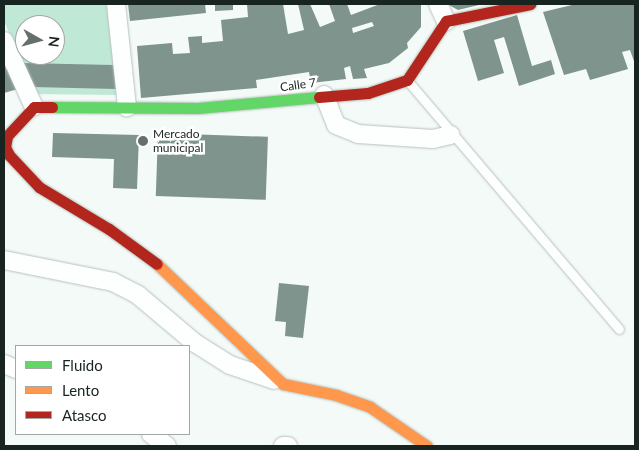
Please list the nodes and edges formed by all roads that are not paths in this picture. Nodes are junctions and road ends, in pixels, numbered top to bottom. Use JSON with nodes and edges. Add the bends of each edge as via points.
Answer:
{"nodes":[{"id":1,"x":116,"y":4,"type":"edge"},
{"id":2,"x":438,"y":4,"type":"edge"},
{"id":3,"x":530,"y":4,"type":"edge"},
{"id":4,"x":446,"y":21,"type":"junction"},
{"id":5,"x":4,"y":41,"type":"edge"},
{"id":6,"x":407,"y":80,"type":"junction"},
{"id":7,"x":324,"y":95,"type":"junction"},
{"id":8,"x":34,"y":107,"type":"junction"},
{"id":9,"x":127,"y":107,"type":"junction"},
{"id":10,"x":451,"y":135,"type":"junction"},
{"id":11,"x":4,"y":260,"type":"edge"},
{"id":12,"x":619,"y":329,"type":"dead end"},
{"id":13,"x":284,"y":384,"type":"junction"},
{"id":14,"x":152,"y":435,"type":"edge"},
{"id":15,"x":166,"y":446,"type":"edge"},
{"id":16,"x":427,"y":446,"type":"edge"}],
"edges":[{"from":1,"to":9,"type":"street"},
{"from":2,"to":4,"type":"street"},
{"from":3,"to":4,"type":"street"},
{"from":4,"to":6,"type":"street"},
{"from":5,"to":8,"type":"street"},
{"from":6,"to":7,"type":"street","name":"Calle 7","via":[[368,93]]},
{"from":6,"to":10,"type":"lane"},
{"from":7,"to":9,"type":"street","name":"Calle 7","via":[[198,108]]},
{"from":7,"to":10,"type":"street","via":[[336,125],[358,134],[433,139]]},
{"from":8,"to":9,"type":"street","name":"Calle 7"},
{"from":8,"to":13,"type":"street","via":[[8,136],[5,147],[16,163],[39,187],[110,229],[177,281],[251,356]]},
{"from":10,"to":12,"type":"lane"},
{"from":11,"to":13,"type":"street","via":[[113,282],[138,295],[195,343],[230,365]]},
{"from":13,"to":16,"type":"street","via":[[336,395],[370,408]]},
{"from":14,"to":15,"type":"street"}]}
